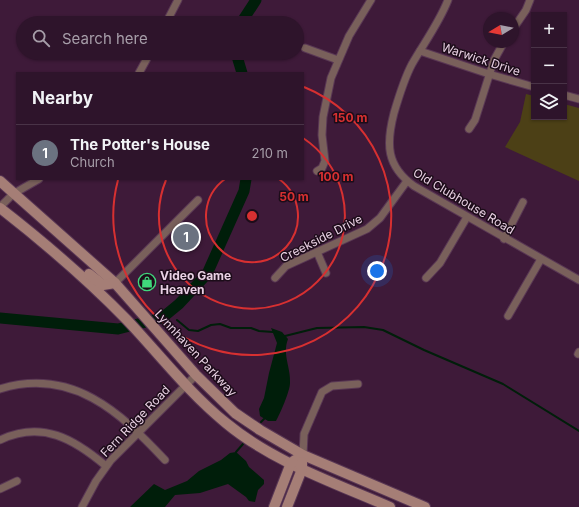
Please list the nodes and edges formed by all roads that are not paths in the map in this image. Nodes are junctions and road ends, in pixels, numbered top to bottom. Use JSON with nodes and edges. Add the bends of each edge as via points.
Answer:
{"nodes":[{"id":1,"x":178,"y":0,"type":"edge"},
{"id":2,"x":371,"y":0,"type":"edge"},
{"id":3,"x":448,"y":0,"type":"edge"},
{"id":4,"x":530,"y":0,"type":"edge"},
{"id":5,"x":170,"y":16,"type":"edge"},
{"id":6,"x":519,"y":20,"type":"edge"},
{"id":7,"x":305,"y":48,"type":"dead end"},
{"id":8,"x":501,"y":48,"type":"edge"},
{"id":9,"x":420,"y":51,"type":"junction"},
{"id":10,"x":146,"y":60,"type":"edge"},
{"id":11,"x":338,"y":60,"type":"junction"},
{"id":12,"x":140,"y":72,"type":"edge"},
{"id":13,"x":490,"y":74,"type":"junction"},
{"id":14,"x":531,"y":86,"type":"edge"},
{"id":15,"x":567,"y":96,"type":"edge"},
{"id":16,"x":579,"y":99,"type":"edge"},
{"id":17,"x":469,"y":129,"type":"dead end"},
{"id":18,"x":316,"y":171,"type":"dead end"},
{"id":19,"x":37,"y":180,"type":"edge"},
{"id":20,"x":407,"y":181,"type":"junction"},
{"id":21,"x":0,"y":182,"type":"edge"},
{"id":22,"x":13,"y":194,"type":"junction"},
{"id":23,"x":198,"y":200,"type":"dead end"},
{"id":24,"x":523,"y":202,"type":"dead end"},
{"id":25,"x":0,"y":208,"type":"edge"},
{"id":26,"x":467,"y":217,"type":"junction"},
{"id":27,"x":504,"y":239,"type":"junction"},
{"id":28,"x":317,"y":252,"type":"junction"},
{"id":29,"x":60,"y":256,"type":"junction"},
{"id":30,"x":541,"y":259,"type":"junction"},
{"id":31,"x":326,"y":273,"type":"dead end"},
{"id":32,"x":578,"y":277,"type":"edge"},
{"id":33,"x":275,"y":278,"type":"dead end"},
{"id":34,"x":426,"y":278,"type":"dead end"},
{"id":35,"x":115,"y":283,"type":"junction"},
{"id":36,"x":508,"y":316,"type":"dead end"},
{"id":37,"x":196,"y":375,"type":"junction"},
{"id":38,"x":358,"y":384,"type":"dead end"},
{"id":39,"x":186,"y":385,"type":"junction"},
{"id":40,"x":0,"y":390,"type":"edge"},
{"id":41,"x":139,"y":432,"type":"junction"},
{"id":42,"x":0,"y":440,"type":"edge"},
{"id":43,"x":303,"y":455,"type":"junction"},
{"id":44,"x":165,"y":460,"type":"dead end"},
{"id":45,"x":290,"y":463,"type":"junction"},
{"id":46,"x":106,"y":466,"type":"junction"},
{"id":47,"x":302,"y":468,"type":"junction"},
{"id":48,"x":17,"y":481,"type":"dead end"},
{"id":49,"x":0,"y":489,"type":"edge"},
{"id":50,"x":82,"y":507,"type":"edge"},
{"id":51,"x":274,"y":507,"type":"edge"},
{"id":52,"x":286,"y":507,"type":"edge"},
{"id":53,"x":390,"y":507,"type":"edge"},
{"id":54,"x":425,"y":507,"type":"edge"}],
"edges":[{"from":1,"to":5,"type":"street"},
{"from":2,"to":11,"type":"street"},
{"from":3,"to":9,"type":"street","name":"Old Clubhouse Road"},
{"from":4,"to":6,"type":"street"},
{"from":7,"to":11,"type":"street"},
{"from":8,"to":13,"type":"street"},
{"from":9,"to":13,"type":"street","name":"Warwick Drive"},
{"from":9,"to":20,"type":"street","name":"Old Clubhouse Road","via":[[401,90],[389,132],[391,158]]},
{"from":10,"to":12,"type":"street"},
{"from":11,"to":18,"type":"street","via":[[323,117],[325,161],[322,168]]},
{"from":13,"to":14,"type":"street","name":"Warwick Drive"},
{"from":13,"to":17,"type":"street","via":[[475,120]]},
{"from":15,"to":16,"type":"street"},
{"from":19,"to":22,"type":"street"},
{"from":20,"to":26,"type":"street","name":"Old Clubhouse Road"},
{"from":20,"to":28,"type":"street","name":"Creekside Drive","via":[[367,229]]},
{"from":21,"to":22,"type":"main road","name":"Lynnhaven Parkway"},
{"from":22,"to":25,"type":"street"},
{"from":22,"to":35,"type":"main road","name":"Lynnhaven Parkway"},
{"from":23,"to":35,"type":"street"},
{"from":24,"to":27,"type":"street"},
{"from":25,"to":29,"type":"main road"},
{"from":26,"to":27,"type":"street","name":"Old Clubhouse Road"},
{"from":26,"to":34,"type":"street","via":[[440,263]]},
{"from":27,"to":30,"type":"street","name":"Old Clubhouse Road"},
{"from":28,"to":31,"type":"street"},
{"from":28,"to":33,"type":"street","name":"Creekside Drive","via":[[286,266]]},
{"from":29,"to":35,"type":"main road","via":[[73,262],[98,283]]},
{"from":29,"to":39,"type":"main road","via":[[128,321]]},
{"from":30,"to":32,"type":"street","name":"Old Clubhouse Road"},
{"from":30,"to":36,"type":"street"},
{"from":35,"to":37,"type":"main road","name":"Lynnhaven Parkway"},
{"from":37,"to":39,"type":"street","name":"Fern Ridge Road"},
{"from":37,"to":43,"type":"main road","name":"Lynnhaven Parkway","via":[[234,413]]},
{"from":38,"to":43,"type":"street","via":[[332,386],[322,392],[303,437]]},
{"from":39,"to":41,"type":"street","name":"Fern Ridge Road"},
{"from":39,"to":45,"type":"main road","via":[[226,423],[259,446]]},
{"from":40,"to":41,"type":"street","via":[[18,385],[40,384],[75,390],[107,405]]},
{"from":41,"to":44,"type":"street"},
{"from":41,"to":46,"type":"street","name":"Fern Ridge Road"},
{"from":42,"to":46,"type":"street","via":[[22,433],[56,435],[83,446]]},
{"from":43,"to":45,"type":"main road"},
{"from":43,"to":47,"type":"main road"},
{"from":43,"to":54,"type":"main road","name":"Lynnhaven Parkway"},
{"from":45,"to":47,"type":"main road"},
{"from":45,"to":51,"type":"main road"},
{"from":46,"to":50,"type":"street","name":"Fern Ridge Road"},
{"from":47,"to":52,"type":"main road"},
{"from":47,"to":53,"type":"main road"},
{"from":48,"to":49,"type":"street"}]}
